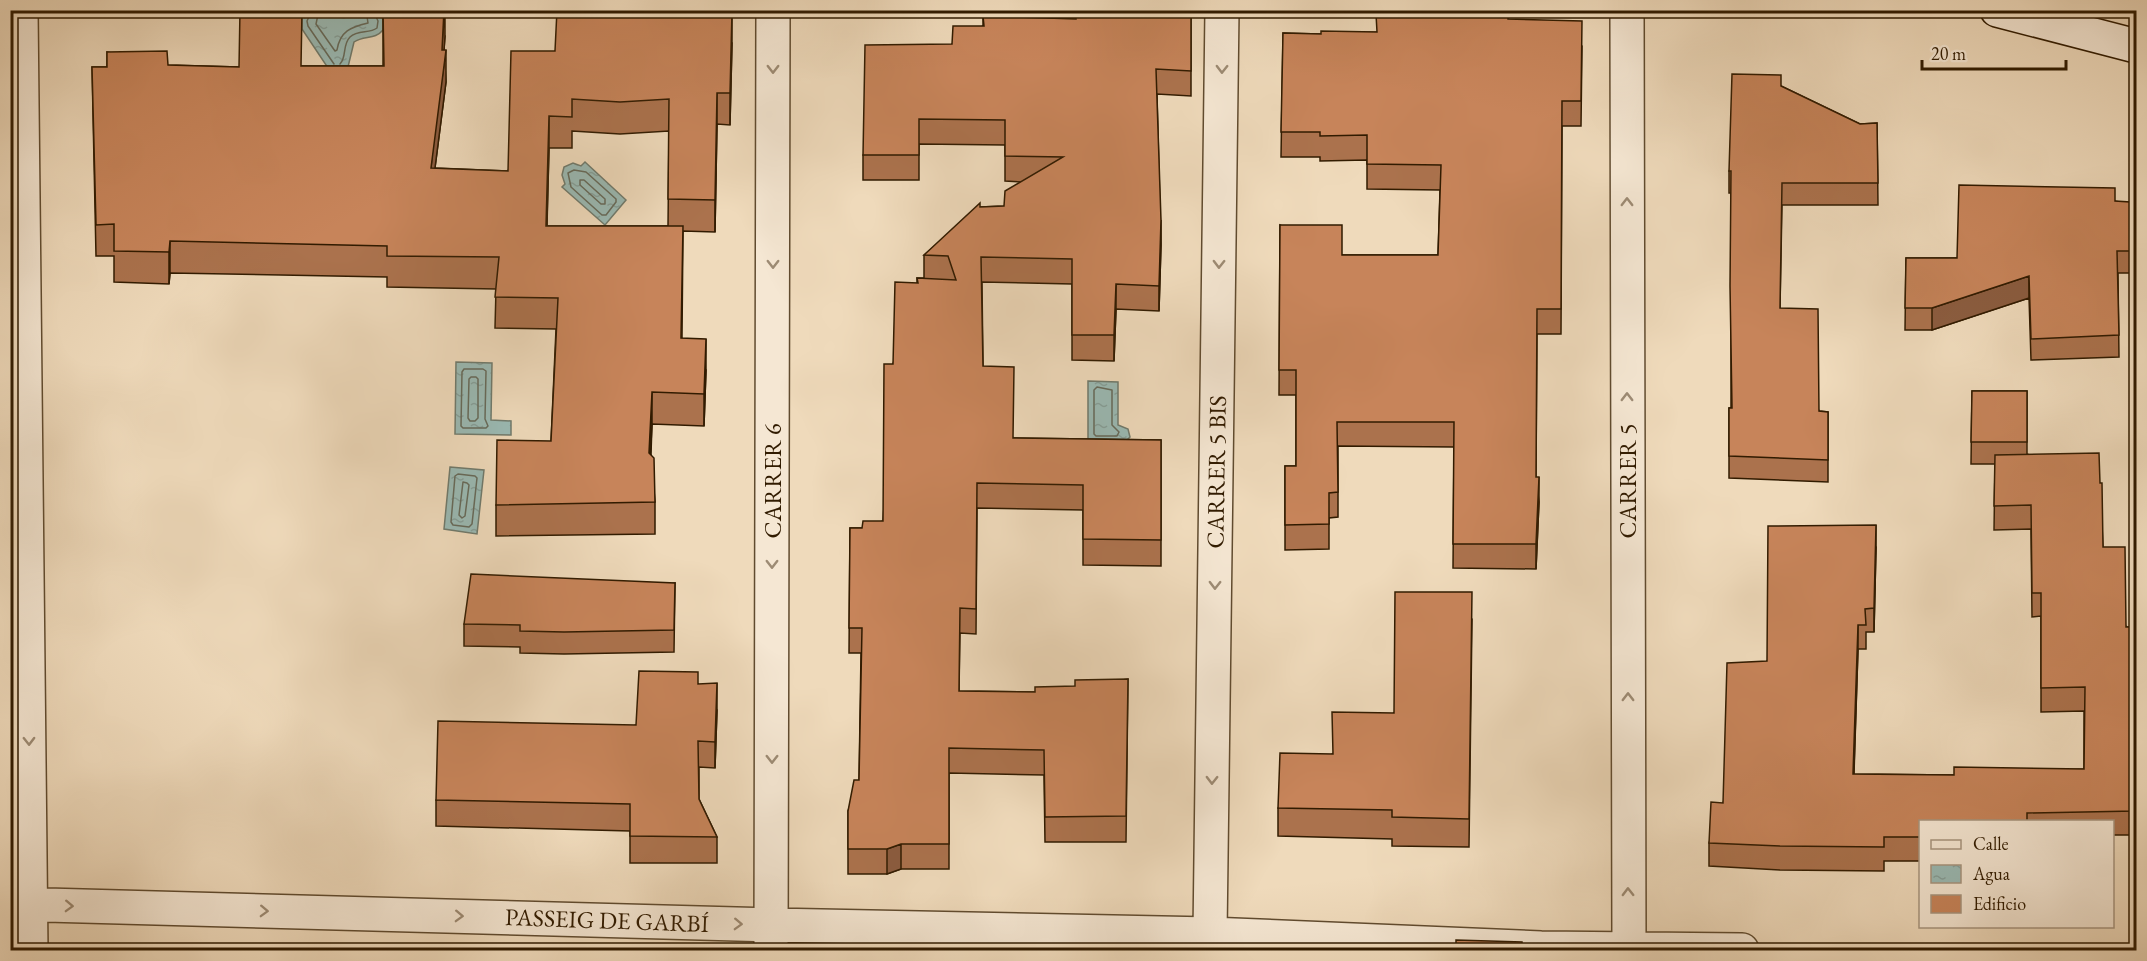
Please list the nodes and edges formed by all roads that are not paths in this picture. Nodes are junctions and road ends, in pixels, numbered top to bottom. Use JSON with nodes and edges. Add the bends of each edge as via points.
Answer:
{"nodes":[{"id":1,"x":21,"y":10,"type":"edge"},
{"id":2,"x":773,"y":10,"type":"edge"},
{"id":3,"x":1222,"y":10,"type":"edge"},
{"id":4,"x":1627,"y":10,"type":"edge"},
{"id":5,"x":1997,"y":10,"type":"edge"},
{"id":6,"x":2136,"y":46,"type":"edge"},
{"id":7,"x":21,"y":904,"type":"edge"},
{"id":8,"x":1210,"y":934,"type":"junction"},
{"id":9,"x":771,"y":938,"type":"edge"},
{"id":10,"x":1629,"y":950,"type":"edge"},
{"id":11,"x":31,"y":951,"type":"edge"},
{"id":12,"x":1743,"y":951,"type":"edge"}],
"edges":[{"from":1,"to":7,"type":"street","one_way":true},
{"from":2,"to":9,"type":"street","name":"CARRER 6","one_way":true},
{"from":3,"to":8,"type":"street","name":"CARRER 5 BIS","one_way":true},
{"from":10,"to":4,"type":"street","name":"CARRER 5","one_way":true},
{"from":5,"to":6,"type":"street"},
{"from":7,"to":9,"type":"street","name":"PASSEIG DE GARBÍ","one_way":true},
{"from":7,"to":11,"type":"street"},
{"from":8,"to":9,"type":"street","name":"PASSEIG DE GARBÍ"},
{"from":8,"to":10,"type":"street","name":"PASSEIG DE GARBÍ"},
{"from":10,"to":12,"type":"street","name":"PASSEIG DE GARBÍ"}]}
